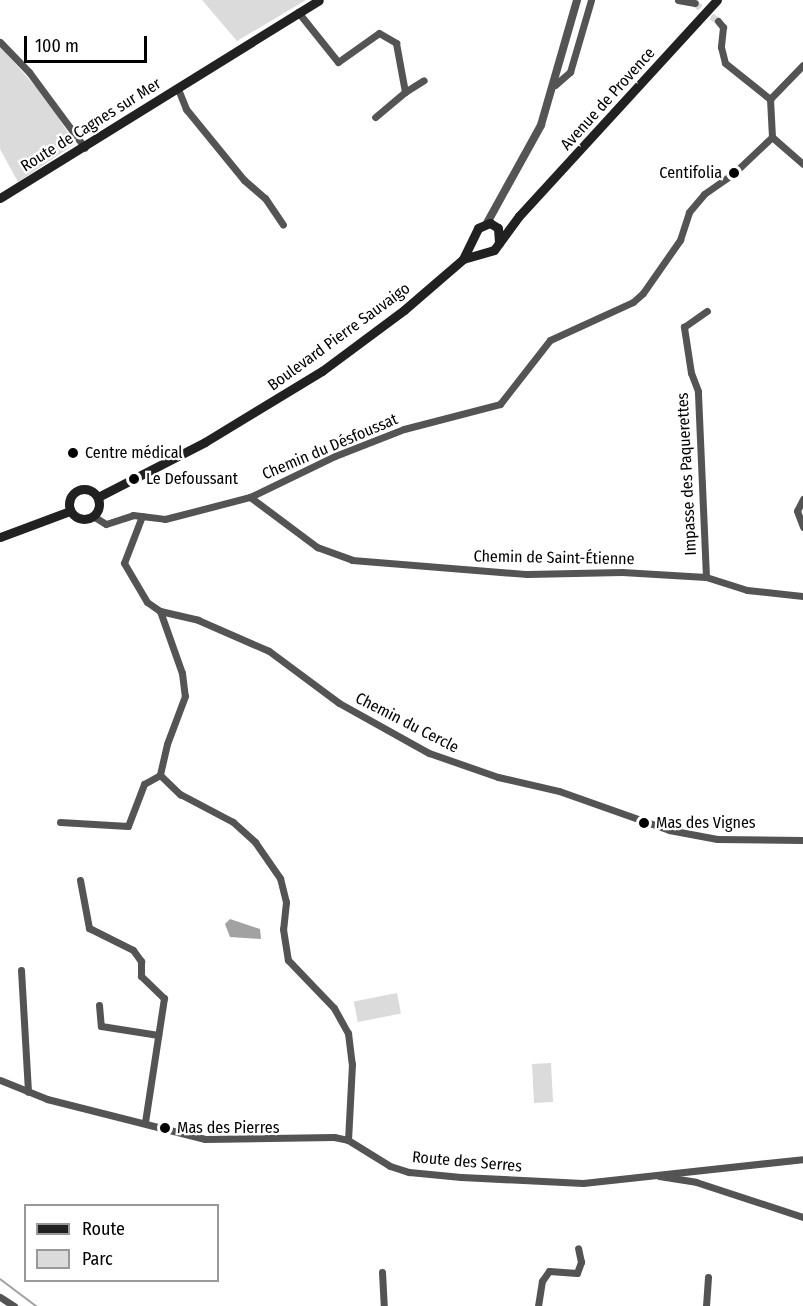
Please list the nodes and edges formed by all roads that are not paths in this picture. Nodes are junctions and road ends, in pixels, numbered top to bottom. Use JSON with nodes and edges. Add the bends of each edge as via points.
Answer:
{"nodes":[{"id":1,"x":319,"y":0,"type":"edge"},
{"id":2,"x":578,"y":0,"type":"edge"},
{"id":3,"x":591,"y":0,"type":"edge"},
{"id":4,"x":678,"y":0,"type":"edge"},
{"id":5,"x":717,"y":0,"type":"edge"},
{"id":6,"x":695,"y":3,"type":"dead end"},
{"id":7,"x":298,"y":12,"type":"junction"},
{"id":8,"x":718,"y":21,"type":"tunnel mouth"},
{"id":9,"x":0,"y":42,"type":"edge"},
{"id":10,"x":803,"y":66,"type":"edge"},
{"id":11,"x":424,"y":80,"type":"dead end"},
{"id":12,"x":555,"y":85,"type":"junction"},
{"id":13,"x":178,"y":89,"type":"junction"},
{"id":14,"x":405,"y":92,"type":"junction"},
{"id":15,"x":770,"y":99,"type":"junction"},
{"id":16,"x":375,"y":117,"type":"dead end"},
{"id":17,"x":772,"y":137,"type":"junction"},
{"id":18,"x":85,"y":148,"type":"junction"},
{"id":19,"x":803,"y":164,"type":"edge"},
{"id":20,"x":0,"y":198,"type":"edge"},
{"id":21,"x":519,"y":216,"type":"junction"},
{"id":22,"x":283,"y":225,"type":"dead end"},
{"id":23,"x":492,"y":225,"type":"junction"},
{"id":24,"x":499,"y":243,"type":"junction"},
{"id":25,"x":470,"y":245,"type":"junction"},
{"id":26,"x":480,"y":255,"type":"junction"},
{"id":27,"x":463,"y":259,"type":"junction"},
{"id":28,"x":707,"y":311,"type":"dead end"},
{"id":29,"x":98,"y":497,"type":"junction"},
{"id":30,"x":250,"y":497,"type":"junction"},
{"id":31,"x":803,"y":499,"type":"edge"},
{"id":32,"x":70,"y":511,"type":"junction"},
{"id":33,"x":93,"y":516,"type":"junction"},
{"id":34,"x":142,"y":516,"type":"junction"},
{"id":35,"x":803,"y":527,"type":"edge"},
{"id":36,"x":0,"y":537,"type":"edge"},
{"id":37,"x":706,"y":577,"type":"junction"},
{"id":38,"x":803,"y":596,"type":"edge"},
{"id":39,"x":160,"y":611,"type":"junction"},
{"id":40,"x":160,"y":775,"type":"junction"},
{"id":41,"x":60,"y":822,"type":"dead end"},
{"id":42,"x":803,"y":840,"type":"edge"},
{"id":43,"x":80,"y":880,"type":"dead end"},
{"id":44,"x":21,"y":970,"type":"dead end"},
{"id":45,"x":99,"y":1005,"type":"dead end"},
{"id":46,"x":158,"y":1035,"type":"junction"},
{"id":47,"x":0,"y":1080,"type":"edge"},
{"id":48,"x":28,"y":1092,"type":"junction"},
{"id":49,"x":145,"y":1122,"type":"junction"},
{"id":50,"x":348,"y":1140,"type":"junction"},
{"id":51,"x":803,"y":1159,"type":"edge"},
{"id":52,"x":656,"y":1175,"type":"junction"},
{"id":53,"x":803,"y":1217,"type":"edge"},
{"id":54,"x":578,"y":1248,"type":"dead end"},
{"id":55,"x":382,"y":1272,"type":"dead end"},
{"id":56,"x":708,"y":1277,"type":"dead end"},
{"id":57,"x":0,"y":1297,"type":"edge"},
{"id":58,"x":14,"y":1306,"type":"edge"},
{"id":59,"x":384,"y":1306,"type":"edge"},
{"id":60,"x":538,"y":1306,"type":"edge"},
{"id":61,"x":706,"y":1306,"type":"edge"}],
"edges":[{"from":1,"to":7,"type":"main road","name":"Route de Cagnes sur Mer"},
{"from":2,"to":12,"type":"street"},
{"from":3,"to":12,"type":"street","via":[[570,72]]},
{"from":4,"to":6,"type":"street"},
{"from":5,"to":21,"type":"main road","name":"Avenue de Provence"},
{"from":7,"to":13,"type":"main road","name":"Route de Cagnes sur Mer"},
{"from":7,"to":14,"type":"street","via":[[338,62],[379,33],[388,36],[401,53]]},
{"from":8,"to":15,"type":"street","via":[[723,27],[721,47],[725,63]]},
{"from":9,"to":18,"type":"street","via":[[29,72]]},
{"from":10,"to":15,"type":"street"},
{"from":11,"to":14,"type":"street"},
{"from":12,"to":23,"type":"street","via":[[536,135],[494,212]]},
{"from":13,"to":18,"type":"main road","name":"Route de Cagnes sur Mer"},
{"from":13,"to":22,"type":"street","via":[[186,109]]},
{"from":14,"to":16,"type":"street"},
{"from":15,"to":17,"type":"street"},
{"from":17,"to":19,"type":"street"},
{"from":17,"to":30,"type":"street","name":"Chemin du Désfoussat","via":[[734,173],[704,194],[689,212],[680,240],[643,293],[633,302],[550,340],[500,404],[405,429],[335,456]]},
{"from":18,"to":20,"type":"main road","name":"Route de Cagnes sur Mer"},
{"from":21,"to":23,"type":"main road","name":"Avenue de Provence"},
{"from":21,"to":24,"type":"main road","name":"Avenue de Provence"},
{"from":23,"to":24,"type":"main road"},
{"from":23,"to":25,"type":"main road","name":"Boulevard Pierre Sauvaigo","via":[[473,235]]},
{"from":24,"to":26,"type":"main road","name":"Boulevard Pierre Sauvaigo","via":[[488,254]]},
{"from":25,"to":26,"type":"main road"},
{"from":25,"to":27,"type":"main road","name":"Boulevard Pierre Sauvaigo"},
{"from":26,"to":27,"type":"main road","name":"Boulevard Pierre Sauvaigo"},
{"from":27,"to":29,"type":"main road","name":"Boulevard Pierre Sauvaigo","via":[[404,310],[314,376],[187,453]]},
{"from":28,"to":37,"type":"street","name":"Impasse des Paquerettes","via":[[684,327],[698,391]]},
{"from":29,"to":32,"type":"main road","via":[[87,488],[77,489],[69,501]]},
{"from":29,"to":33,"type":"main road","via":[[99,508]]},
{"from":30,"to":34,"type":"street","name":"Chemin du Désfoussat","via":[[165,519]]},
{"from":30,"to":37,"type":"street","name":"Chemin de Saint-Étienne","via":[[317,548],[352,560],[528,574],[622,572]]},
{"from":31,"to":35,"type":"street","via":[[796,511]]},
{"from":32,"to":33,"type":"main road","via":[[78,518]]},
{"from":32,"to":36,"type":"main road"},
{"from":33,"to":34,"type":"street","name":"Chemin du Désfoussat","via":[[106,524]]},
{"from":34,"to":39,"type":"street","name":"Chemin du Cercle","via":[[124,563],[147,602]]},
{"from":37,"to":38,"type":"street","name":"Chemin de Saint-Étienne","via":[[747,590]]},
{"from":39,"to":40,"type":"street","via":[[182,673],[185,696],[166,744]]},
{"from":39,"to":42,"type":"street","name":"Chemin du Cercle","via":[[244,638],[269,651],[339,703],[429,753],[462,766],[559,791],[669,830],[717,839]]},
{"from":40,"to":41,"type":"street","via":[[144,784],[128,826]]},
{"from":40,"to":50,"type":"street","via":[[180,794],[233,822],[255,842],[280,879],[286,902],[283,929],[288,960],[334,1008],[348,1033],[352,1064]]},
{"from":43,"to":46,"type":"street","via":[[89,928],[133,950],[139,956],[141,976],[164,998]]},
{"from":44,"to":48,"type":"street"},
{"from":45,"to":46,"type":"street","via":[[101,1026]]},
{"from":46,"to":49,"type":"street"},
{"from":47,"to":48,"type":"street"},
{"from":48,"to":49,"type":"street"},
{"from":49,"to":50,"type":"street","via":[[205,1139]]},
{"from":50,"to":52,"type":"street","name":"Route des Serres","via":[[390,1166],[409,1172],[583,1183]]},
{"from":51,"to":52,"type":"street","name":"Route des Serres"},
{"from":52,"to":53,"type":"street","via":[[696,1182]]},
{"from":54,"to":60,"type":"street","via":[[581,1262],[577,1273],[549,1271],[542,1281]]},
{"from":55,"to":59,"type":"street"},
{"from":56,"to":61,"type":"street"},
{"from":57,"to":58,"type":"street"}]}
